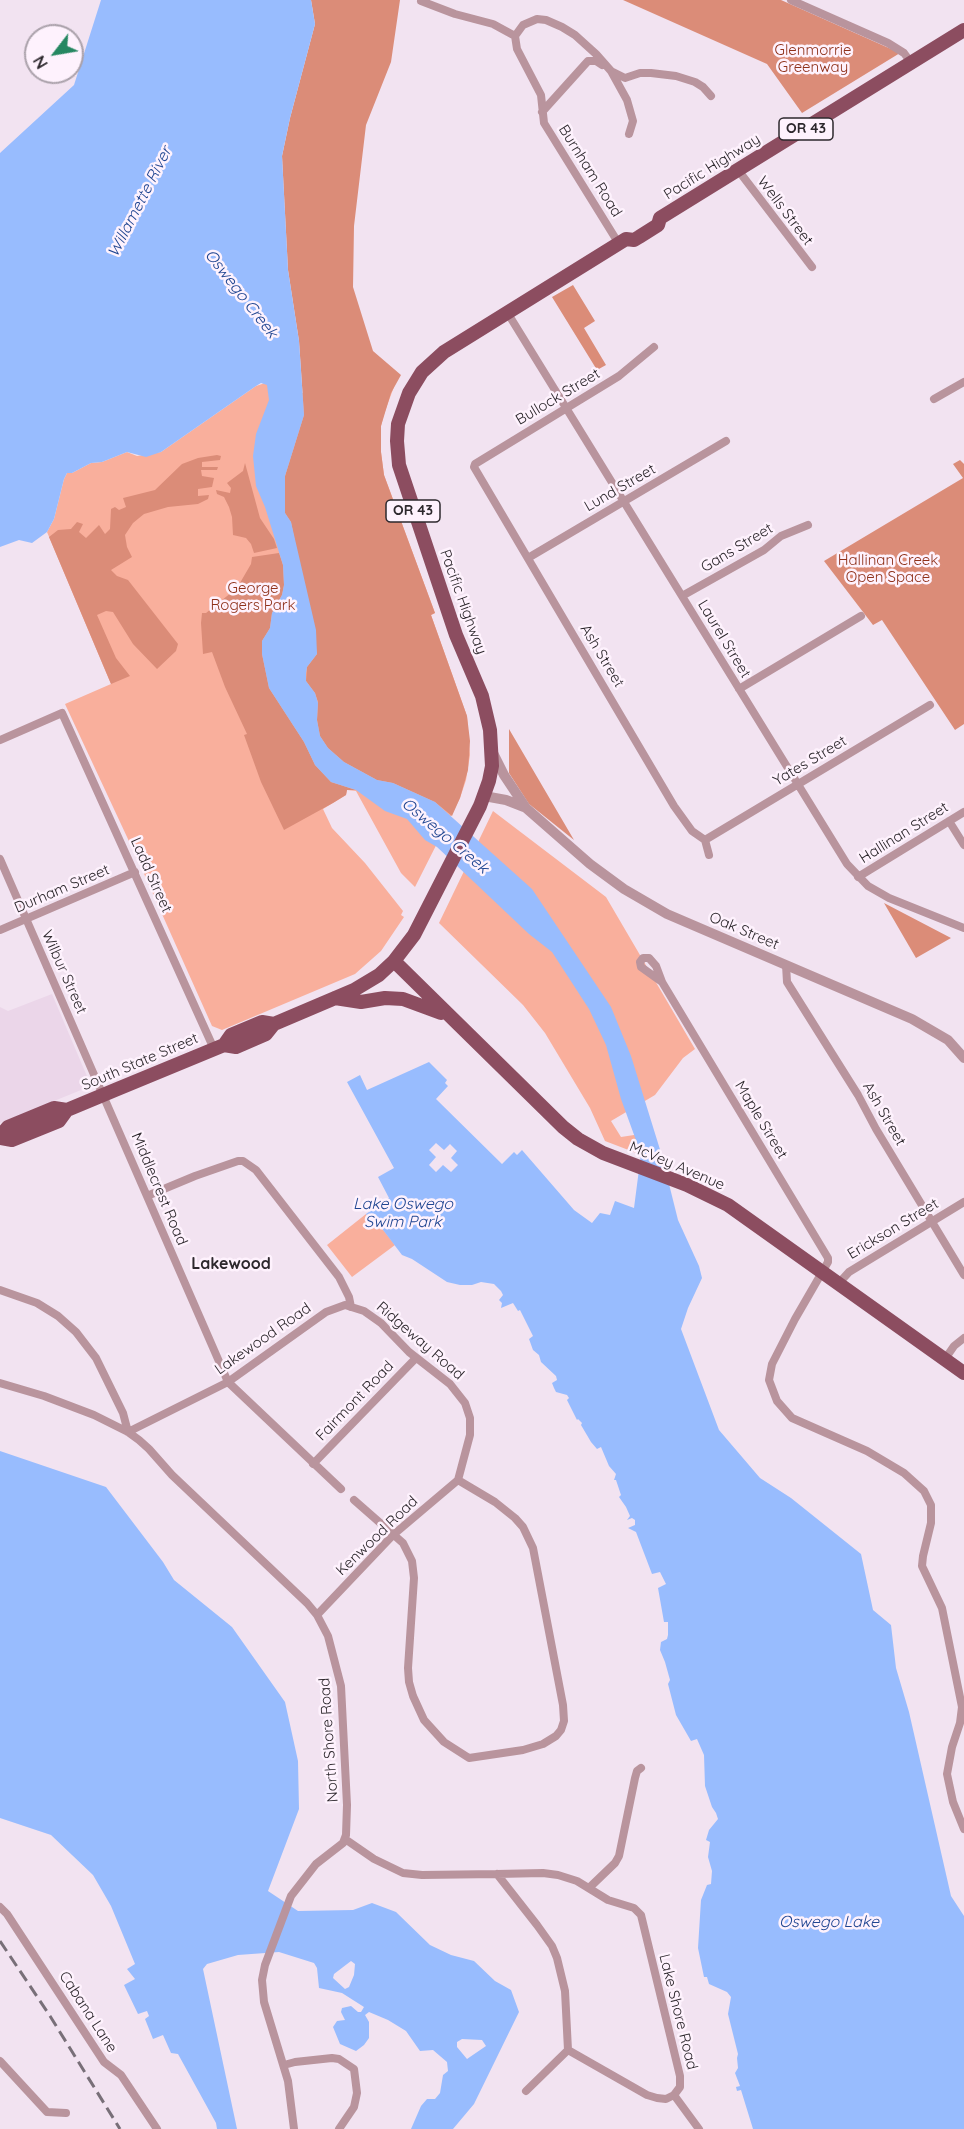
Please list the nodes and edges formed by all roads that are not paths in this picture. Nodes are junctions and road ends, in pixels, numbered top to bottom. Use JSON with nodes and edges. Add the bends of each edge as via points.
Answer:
{"nodes":[{"id":1,"x":791,"y":0,"type":"edge"},
{"id":2,"x":421,"y":1,"type":"edge"},
{"id":3,"x":964,"y":30,"type":"edge"},
{"id":4,"x":515,"y":36,"type":"junction"},
{"id":5,"x":912,"y":63,"type":"junction"},
{"id":6,"x":611,"y":71,"type":"junction"},
{"id":7,"x":711,"y":96,"type":"dead end"},
{"id":8,"x":542,"y":112,"type":"junction"},
{"id":9,"x":629,"y":134,"type":"dead end"},
{"id":10,"x":738,"y":170,"type":"junction"},
{"id":11,"x":623,"y":241,"type":"junction"},
{"id":12,"x":812,"y":267,"type":"dead end"},
{"id":13,"x":507,"y":312,"type":"junction"},
{"id":14,"x":654,"y":347,"type":"dead end"},
{"id":15,"x":964,"y":382,"type":"edge"},
{"id":16,"x":934,"y":399,"type":"dead end"},
{"id":17,"x":566,"y":408,"type":"junction"},
{"id":18,"x":726,"y":441,"type":"dead end"},
{"id":19,"x":474,"y":467,"type":"joint"},
{"id":20,"x":622,"y":501,"type":"junction"},
{"id":21,"x":808,"y":525,"type":"dead end"},
{"id":22,"x":528,"y":558,"type":"junction"},
{"id":23,"x":682,"y":596,"type":"junction"},
{"id":24,"x":861,"y":616,"type":"dead end"},
{"id":25,"x":739,"y":689,"type":"junction"},
{"id":26,"x":930,"y":705,"type":"dead end"},
{"id":27,"x":0,"y":740,"type":"edge"},
{"id":28,"x":491,"y":750,"type":"junction"},
{"id":29,"x":797,"y":784,"type":"junction"},
{"id":30,"x":482,"y":801,"type":"junction"},
{"id":31,"x":525,"y":808,"type":"junction"},
{"id":32,"x":964,"y":812,"type":"edge"},
{"id":33,"x":949,"y":821,"type":"junction"},
{"id":34,"x":705,"y":840,"type":"junction"},
{"id":35,"x":964,"y":845,"type":"edge"},
{"id":36,"x":709,"y":855,"type":"dead end"},
{"id":37,"x":0,"y":859,"type":"edge"},
{"id":38,"x":135,"y":872,"type":"junction"},
{"id":39,"x":858,"y":877,"type":"junction"},
{"id":40,"x":26,"y":919,"type":"junction"},
{"id":41,"x":964,"y":928,"type":"edge"},
{"id":42,"x":0,"y":930,"type":"edge"},
{"id":43,"x":394,"y":961,"type":"junction"},
{"id":44,"x":786,"y":965,"type":"junction"},
{"id":45,"x":662,"y":982,"type":"dead end"},
{"id":46,"x":335,"y":998,"type":"junction"},
{"id":47,"x":450,"y":1017,"type":"junction"},
{"id":48,"x":219,"y":1047,"type":"junction"},
{"id":49,"x":964,"y":1058,"type":"edge"},
{"id":50,"x":104,"y":1095,"type":"junction"},
{"id":51,"x":0,"y":1137,"type":"edge"},
{"id":52,"x":147,"y":1196,"type":"junction"},
{"id":53,"x":964,"y":1202,"type":"edge"},
{"id":54,"x":932,"y":1222,"type":"junction"},
{"id":55,"x":823,"y":1272,"type":"junction"},
{"id":56,"x":964,"y":1275,"type":"edge"},
{"id":57,"x":839,"y":1283,"type":"junction"},
{"id":58,"x":0,"y":1290,"type":"edge"},
{"id":59,"x":351,"y":1307,"type":"junction"},
{"id":60,"x":964,"y":1338,"type":"edge"},
{"id":61,"x":416,"y":1358,"type":"junction"},
{"id":62,"x":945,"y":1359,"type":"junction"},
{"id":63,"x":964,"y":1373,"type":"edge"},
{"id":64,"x":228,"y":1382,"type":"junction"},
{"id":65,"x":0,"y":1383,"type":"edge"},
{"id":66,"x":128,"y":1432,"type":"junction"},
{"id":67,"x":314,"y":1464,"type":"junction"},
{"id":68,"x":458,"y":1480,"type":"junction"},
{"id":69,"x":341,"y":1489,"type":"dead end"},
{"id":70,"x":354,"y":1500,"type":"dead end"},
{"id":71,"x":393,"y":1535,"type":"junction"},
{"id":72,"x":317,"y":1615,"type":"junction"},
{"id":73,"x":641,"y":1767,"type":"dead end"},
{"id":74,"x":964,"y":1829,"type":"edge"},
{"id":75,"x":345,"y":1839,"type":"junction"},
{"id":76,"x":497,"y":1874,"type":"junction"},
{"id":77,"x":589,"y":1888,"type":"junction"},
{"id":78,"x":0,"y":1907,"type":"edge"},
{"id":79,"x":568,"y":2050,"type":"junction"},
{"id":80,"x":0,"y":2061,"type":"edge"},
{"id":81,"x":284,"y":2065,"type":"junction"},
{"id":82,"x":526,"y":2091,"type":"dead end"},
{"id":83,"x":674,"y":2095,"type":"junction"},
{"id":84,"x":66,"y":2113,"type":"dead end"},
{"id":85,"x":157,"y":2129,"type":"edge"},
{"id":86,"x":294,"y":2129,"type":"edge"},
{"id":87,"x":339,"y":2129,"type":"edge"},
{"id":88,"x":699,"y":2129,"type":"edge"}],
"edges":[{"from":1,"to":5,"type":"street","via":[[888,43]]},
{"from":2,"to":4,"type":"street","via":[[493,24]]},
{"from":3,"to":5,"type":"main road","name":"Pacific Highway","number":"OR 43"},
{"from":4,"to":6,"type":"street","via":[[523,25],[546,20],[575,35]]},
{"from":4,"to":8,"type":"street","name":"Burnham Road","via":[[519,54],[542,95]]},
{"from":5,"to":10,"type":"main road","name":"Pacific Highway","number":"OR 43"},
{"from":6,"to":7,"type":"street","via":[[626,78],[651,73],[676,76],[695,82]]},
{"from":6,"to":8,"type":"street","via":[[596,61],[588,62]]},
{"from":6,"to":9,"type":"street","via":[[627,99],[633,121]]},
{"from":8,"to":11,"type":"street","name":"Burnham Road","via":[[544,123]]},
{"from":10,"to":11,"type":"main road","name":"Pacific Highway","number":"OR 43","via":[[660,218],[653,217],[628,232]]},
{"from":10,"to":12,"type":"street","name":"Wells Street"},
{"from":11,"to":13,"type":"main road","name":"Pacific Highway","number":"OR 43"},
{"from":13,"to":17,"type":"street","name":"Laurel Street"},
{"from":13,"to":28,"type":"main road","name":"Pacific Highway","number":"OR 43","via":[[444,351],[422,372],[402,408],[397,441],[404,482],[456,635],[482,696]]},
{"from":14,"to":17,"type":"street","name":"Bullock Street","via":[[619,376]]},
{"from":15,"to":16,"type":"street"},
{"from":17,"to":19,"type":"street","name":"Bullock Street"},
{"from":17,"to":20,"type":"street","name":"Laurel Street"},
{"from":18,"to":20,"type":"street","name":"Lund Street"},
{"from":19,"to":22,"type":"street","name":"Ash Street"},
{"from":20,"to":22,"type":"street","name":"Lund Street"},
{"from":20,"to":23,"type":"street","name":"Laurel Street"},
{"from":21,"to":23,"type":"street","name":"Gans Street","via":[[781,536],[764,550]]},
{"from":22,"to":34,"type":"street","name":"Ash Street","via":[[674,806],[692,831]]},
{"from":23,"to":25,"type":"street","name":"Laurel Street"},
{"from":24,"to":25,"type":"street"},
{"from":25,"to":29,"type":"street","name":"Laurel Street"},
{"from":26,"to":29,"type":"street","name":"Yates Street"},
{"from":27,"to":38,"type":"street","name":"Ladd Street","via":[[62,713]]},
{"from":28,"to":30,"type":"main road","name":"Pacific Highway","number":"OR 43","via":[[492,766]]},
{"from":28,"to":31,"type":"street","name":"Oak Street"},
{"from":29,"to":34,"type":"street","name":"Yates Street"},
{"from":29,"to":39,"type":"street","name":"Laurel Street"},
{"from":30,"to":31,"type":"street","name":"Oak Street","via":[[506,800]]},
{"from":30,"to":43,"type":"main road","name":"Pacific Highway","number":"OR 43","via":[[414,934]]},
{"from":31,"to":44,"type":"street","name":"Oak Street","via":[[624,889],[667,914]]},
{"from":32,"to":33,"type":"street","name":"Hallinan Street"},
{"from":33,"to":35,"type":"street"},
{"from":33,"to":39,"type":"street","name":"Hallinan Street"},
{"from":34,"to":36,"type":"street"},
{"from":37,"to":40,"type":"street","name":"Wilbur Street"},
{"from":38,"to":40,"type":"street","name":"Durham Street"},
{"from":38,"to":48,"type":"street","name":"Ladd Street"},
{"from":39,"to":41,"type":"street","name":"Laurel Street","via":[[889,898]]},
{"from":40,"to":42,"type":"street","name":"Durham Street"},
{"from":40,"to":50,"type":"street","name":"Wilbur Street"},
{"from":43,"to":46,"type":"main road","name":"South State Street","number":"OR 43","via":[[367,983]]},
{"from":43,"to":47,"type":"main road","name":"McVey Avenue"},
{"from":44,"to":49,"type":"street","name":"Oak Street","via":[[912,1019],[948,1040]]},
{"from":44,"to":54,"type":"street","name":"Ash Street","via":[[788,982]]},
{"from":45,"to":55,"type":"street","name":"Maple Street","via":[[827,1254]]},
{"from":46,"to":47,"type":"main road","name":"McVey Avenue","via":[[361,1002],[403,999]]},
{"from":46,"to":48,"type":"main road","name":"South State Street","number":"OR 43","via":[[274,1024],[262,1022],[231,1035]]},
{"from":47,"to":55,"type":"main road","name":"McVey Avenue","via":[[571,1134],[594,1149],[728,1205]]},
{"from":48,"to":50,"type":"main road","name":"South State Street","number":"OR 43"},
{"from":50,"to":51,"type":"main road","name":"South State Street","number":"OR 43","via":[[67,1110],[59,1121],[12,1140]]},
{"from":50,"to":52,"type":"street","name":"Middlecrest Road"},
{"from":52,"to":59,"type":"street","name":"Ridgeway Road","via":[[243,1161],[256,1170],[339,1277]]},
{"from":52,"to":64,"type":"street","name":"Middlecrest Road"},
{"from":53,"to":54,"type":"street","name":"Erickson Street"},
{"from":54,"to":56,"type":"street","name":"Ash Street"},
{"from":54,"to":57,"type":"street","name":"Erickson Street","via":[[849,1272]]},
{"from":55,"to":57,"type":"main road","name":"McVey Avenue"},
{"from":55,"to":74,"type":"street","via":[[777,1354],[769,1374],[770,1387],[792,1418],[888,1462],[915,1482],[929,1499],[931,1523],[922,1566],[942,1608],[962,1707],[947,1774]]},
{"from":57,"to":62,"type":"main road","name":"McVey Avenue"},
{"from":58,"to":66,"type":"street","via":[[37,1303],[76,1332],[96,1358]]},
{"from":59,"to":61,"type":"street","name":"Ridgeway Road","via":[[381,1323]]},
{"from":59,"to":64,"type":"street","name":"Lakewood Road","via":[[326,1312]]},
{"from":60,"to":62,"type":"street"},
{"from":61,"to":67,"type":"street","name":"Fairmont Road"},
{"from":61,"to":68,"type":"street","name":"Ridgeway Road","via":[[456,1389],[468,1410],[470,1435]]},
{"from":62,"to":63,"type":"main road","name":"McVey Avenue"},
{"from":64,"to":66,"type":"street","name":"Lakewood Road"},
{"from":64,"to":67,"type":"street","name":"Middlecrest Road"},
{"from":65,"to":66,"type":"street","name":"North Shore Road","via":[[76,1408]]},
{"from":66,"to":72,"type":"street","name":"North Shore Road","via":[[150,1449]]},
{"from":67,"to":69,"type":"street","name":"Middlecrest Road"},
{"from":68,"to":71,"type":"street","name":"Kenwood Road"},
{"from":68,"to":71,"type":"street","via":[[515,1518],[533,1548],[563,1705],[564,1720],[556,1736],[543,1744],[469,1758],[430,1728],[413,1696],[408,1668],[414,1571],[407,1550]]},
{"from":70,"to":71,"type":"street"},
{"from":71,"to":72,"type":"street","name":"Kenwood Road"},
{"from":72,"to":75,"type":"street","name":"North Shore Road","via":[[328,1636],[340,1680],[347,1805]]},
{"from":73,"to":77,"type":"street","via":[[635,1778],[620,1856]]},
{"from":75,"to":76,"type":"street","name":"Lake Shore Road","via":[[403,1873]]},
{"from":75,"to":81,"type":"street","via":[[296,1888],[268,1957],[262,1980],[264,2002]]},
{"from":76,"to":77,"type":"street","name":"Lake Shore Road","via":[[558,1875]]},
{"from":76,"to":79,"type":"street","via":[[557,1958],[566,1991]]},
{"from":77,"to":83,"type":"street","name":"Lake Shore Road","via":[[641,1915],[680,2076],[680,2087]]},
{"from":78,"to":85,"type":"street","name":"Cabana Lane","via":[[104,2062],[122,2075]]},
{"from":79,"to":82,"type":"street"},
{"from":79,"to":83,"type":"street","via":[[647,2095]]},
{"from":80,"to":84,"type":"street","via":[[47,2112]]},
{"from":81,"to":86,"type":"street"},
{"from":81,"to":87,"type":"street","via":[[332,2058],[354,2068],[354,2108]]},
{"from":83,"to":88,"type":"street"}]}
